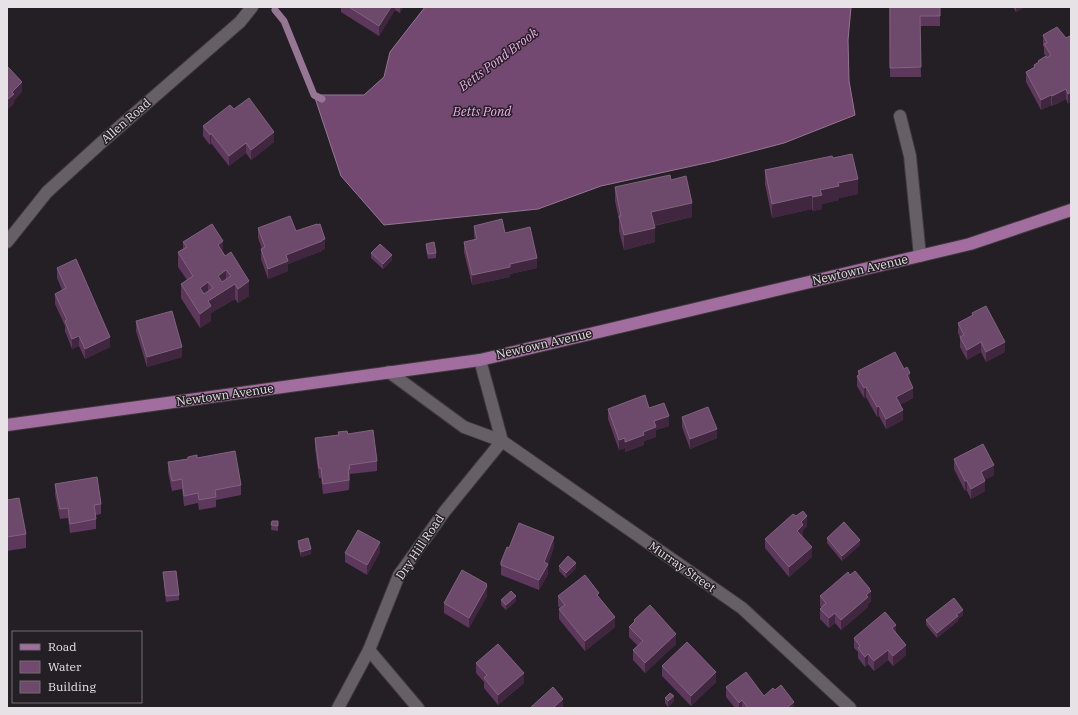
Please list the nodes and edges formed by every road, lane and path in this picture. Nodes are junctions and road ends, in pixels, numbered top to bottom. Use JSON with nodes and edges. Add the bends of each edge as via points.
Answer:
{"nodes":[{"id":1,"x":252,"y":7,"type":"edge"},
{"id":2,"x":900,"y":116,"type":"dead end"},
{"id":3,"x":1071,"y":210,"type":"edge"},
{"id":4,"x":7,"y":242,"type":"edge"},
{"id":5,"x":920,"y":256,"type":"junction"},
{"id":6,"x":480,"y":360,"type":"junction"},
{"id":7,"x":389,"y":372,"type":"junction"},
{"id":8,"x":7,"y":425,"type":"edge"},
{"id":9,"x":502,"y":441,"type":"junction"},
{"id":10,"x":369,"y":650,"type":"junction"},
{"id":11,"x":338,"y":708,"type":"edge"},
{"id":12,"x":418,"y":708,"type":"edge"},
{"id":13,"x":850,"y":708,"type":"edge"}],
"edges":[{"from":1,"to":4,"type":"street","name":"Allen Road","via":[[240,22],[47,192]]},
{"from":2,"to":5,"type":"street","via":[[910,156]]},
{"from":3,"to":5,"type":"main road","name":"Newtown Avenue","via":[[970,244]]},
{"from":5,"to":6,"type":"main road","name":"Newtown Avenue"},
{"from":6,"to":7,"type":"main road","name":"Newtown Avenue"},
{"from":6,"to":9,"type":"street"},
{"from":7,"to":8,"type":"main road","name":"Newtown Avenue"},
{"from":7,"to":9,"type":"street","name":"Murray Street","via":[[464,427]]},
{"from":9,"to":10,"type":"street","name":"Dry Hill Road","via":[[444,511],[399,575]]},
{"from":9,"to":13,"type":"street","name":"Murray Street","via":[[742,608]]},
{"from":10,"to":11,"type":"street","name":"Dry Hill Road"},
{"from":10,"to":12,"type":"street"}]}
